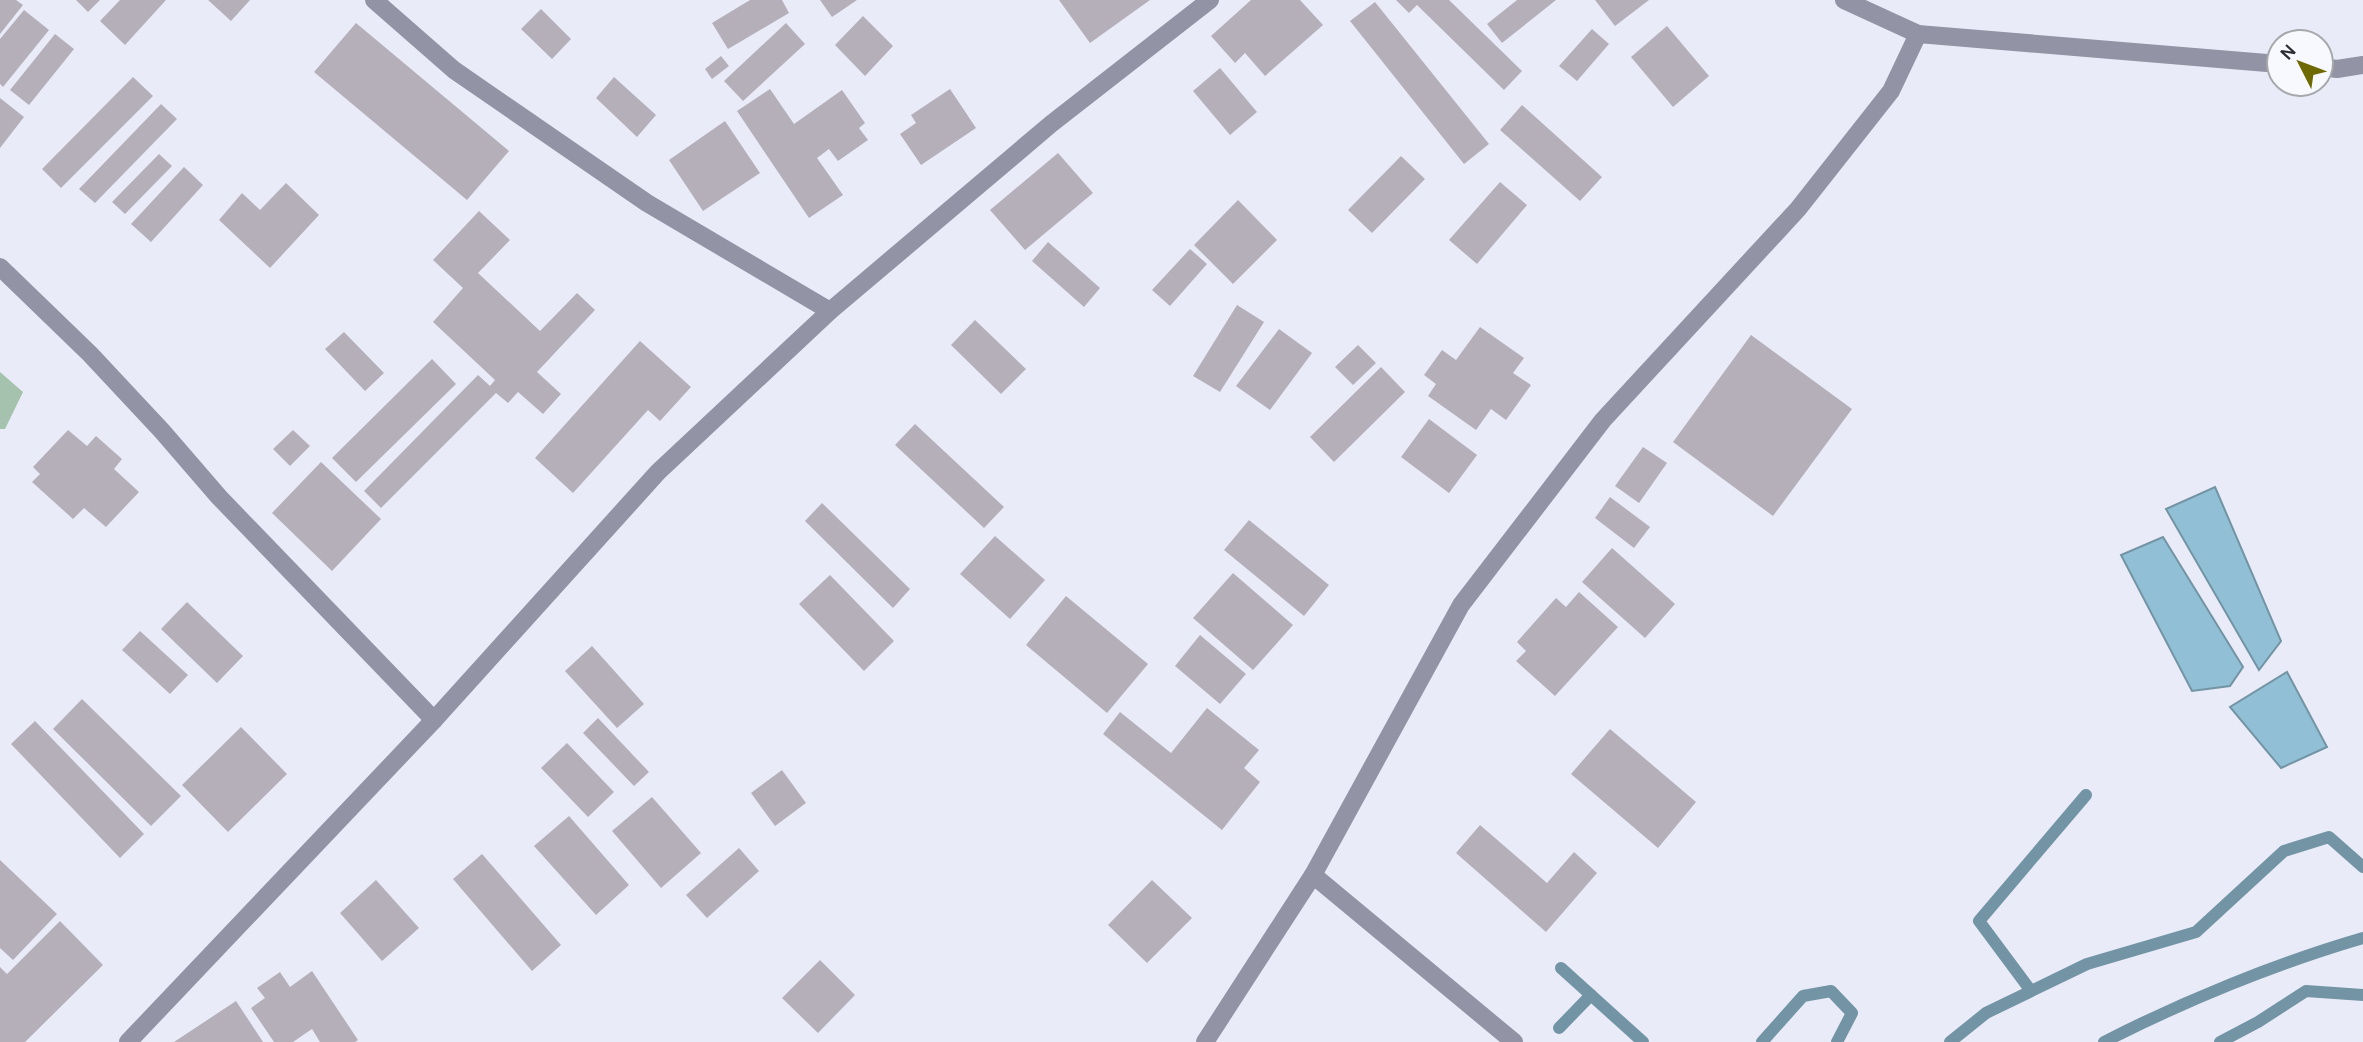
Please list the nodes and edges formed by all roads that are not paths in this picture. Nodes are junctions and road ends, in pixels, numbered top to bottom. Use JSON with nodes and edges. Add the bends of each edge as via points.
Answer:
{"nodes":[{"id":1,"x":374,"y":0,"type":"edge"},
{"id":2,"x":1210,"y":0,"type":"edge"},
{"id":3,"x":1844,"y":0,"type":"edge"},
{"id":4,"x":1919,"y":34,"type":"junction"},
{"id":5,"x":2265,"y":63,"type":"edge"},
{"id":6,"x":2363,"y":65,"type":"edge"},
{"id":7,"x":2335,"y":69,"type":"edge"},
{"id":8,"x":0,"y":267,"type":"edge"},
{"id":9,"x":831,"y":311,"type":"junction"},
{"id":10,"x":434,"y":720,"type":"junction"},
{"id":11,"x":1313,"y":875,"type":"junction"},
{"id":12,"x":128,"y":1042,"type":"edge"},
{"id":13,"x":1205,"y":1042,"type":"edge"},
{"id":14,"x":1514,"y":1042,"type":"edge"}],
"edges":[{"from":1,"to":9,"type":"street","via":[[454,70],[647,203]]},
{"from":2,"to":9,"type":"street","via":[[1051,124]]},
{"from":3,"to":4,"type":"street"},
{"from":4,"to":5,"type":"street"},
{"from":4,"to":11,"type":"street","via":[[1891,91],[1798,209],[1603,420],[1461,605]]},
{"from":6,"to":7,"type":"street"},
{"from":8,"to":10,"type":"street","via":[[90,354],[219,497]]},
{"from":9,"to":10,"type":"street","via":[[658,472]]},
{"from":10,"to":12,"type":"street"},
{"from":11,"to":13,"type":"street"},
{"from":11,"to":14,"type":"street"}]}
